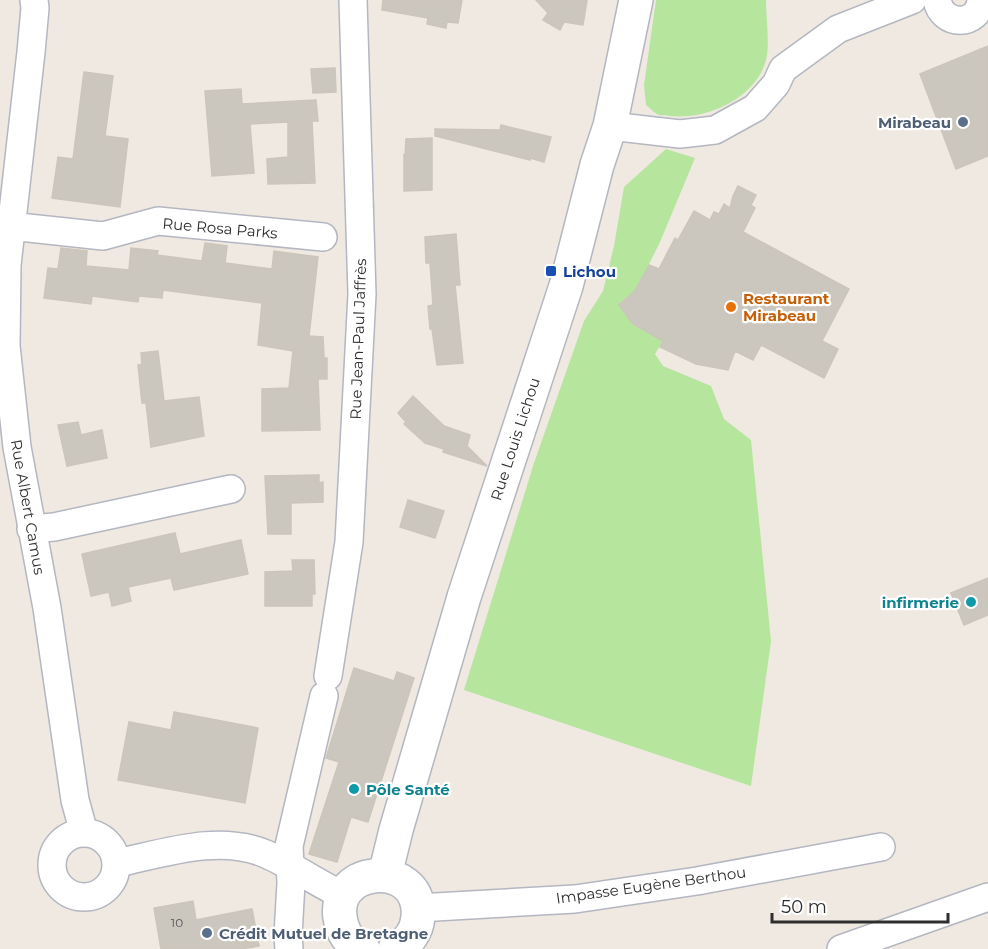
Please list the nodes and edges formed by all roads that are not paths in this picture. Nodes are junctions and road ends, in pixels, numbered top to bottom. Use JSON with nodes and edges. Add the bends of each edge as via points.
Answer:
{"nodes":[{"id":1,"x":33,"y":0,"type":"edge"},
{"id":2,"x":354,"y":0,"type":"edge"},
{"id":3,"x":636,"y":0,"type":"edge"},
{"id":4,"x":912,"y":0,"type":"edge"},
{"id":5,"x":937,"y":0,"type":"edge"},
{"id":6,"x":981,"y":0,"type":"edge"},
{"id":7,"x":610,"y":126,"type":"junction"},
{"id":8,"x":6,"y":225,"type":"edge"},
{"id":9,"x":323,"y":237,"type":"dead end"},
{"id":10,"x":231,"y":489,"type":"dead end"},
{"id":11,"x":31,"y":529,"type":"junction"},
{"id":12,"x":84,"y":833,"type":"junction"},
{"id":13,"x":881,"y":847,"type":"dead end"},
{"id":14,"x":117,"y":863,"type":"junction"},
{"id":15,"x":290,"y":867,"type":"junction"},
{"id":16,"x":385,"y":875,"type":"junction"},
{"id":17,"x":344,"y":896,"type":"junction"},
{"id":18,"x":988,"y":897,"type":"edge"},
{"id":19,"x":418,"y":908,"type":"junction"},
{"id":20,"x":400,"y":948,"type":"edge"},
{"id":21,"x":288,"y":949,"type":"edge"},
{"id":22,"x":360,"y":949,"type":"edge"},
{"id":23,"x":841,"y":949,"type":"edge"}],
"edges":[{"from":1,"to":8,"type":"street","name":"Rue Albert Camus","via":[[31,52]]},
{"from":2,"to":15,"type":"street","name":"Rue Jean-Paul Jaffrès","via":[[362,294],[349,542],[326,686],[289,846]]},
{"from":3,"to":7,"type":"main road","name":"Rue Louis Lichou"},
{"from":4,"to":7,"type":"street","via":[[838,29],[783,69],[776,84],[755,108],[715,130],[680,134]]},
{"from":5,"to":6,"type":"street","via":[[948,18],[960,21],[972,17]]},
{"from":7,"to":16,"type":"main road","name":"Rue Louis Lichou","via":[[566,286],[447,653]]},
{"from":8,"to":9,"type":"street","name":"Rue Rosa Parks","via":[[104,236],[158,221]]},
{"from":8,"to":11,"type":"street","name":"Rue Albert Camus","via":[[6,346],[16,447]]},
{"from":10,"to":11,"type":"street"},
{"from":11,"to":12,"type":"street","name":"Rue Albert Camus","via":[[47,608],[75,800]]},
{"from":12,"to":14,"type":"street","via":[[106,842]]},
{"from":12,"to":14,"type":"street","via":[[61,842],[53,857],[53,874],[63,890],[81,898],[100,894],[111,885]]},
{"from":13,"to":19,"type":"street","name":"Impasse Eugène Berthou","via":[[575,899]]},
{"from":14,"to":15,"type":"street","via":[[202,846],[234,846],[264,854]]},
{"from":15,"to":17,"type":"street"},
{"from":15,"to":21,"type":"street","name":"Rue Jean-Paul Jaffrès"},
{"from":16,"to":17,"type":"main road","via":[[358,880]]},
{"from":16,"to":19,"type":"main road","via":[[403,882]]},
{"from":17,"to":22,"type":"main road","via":[[340,919],[350,940]]},
{"from":18,"to":23,"type":"street"},
{"from":19,"to":20,"type":"main road","via":[[415,929]]}]}
